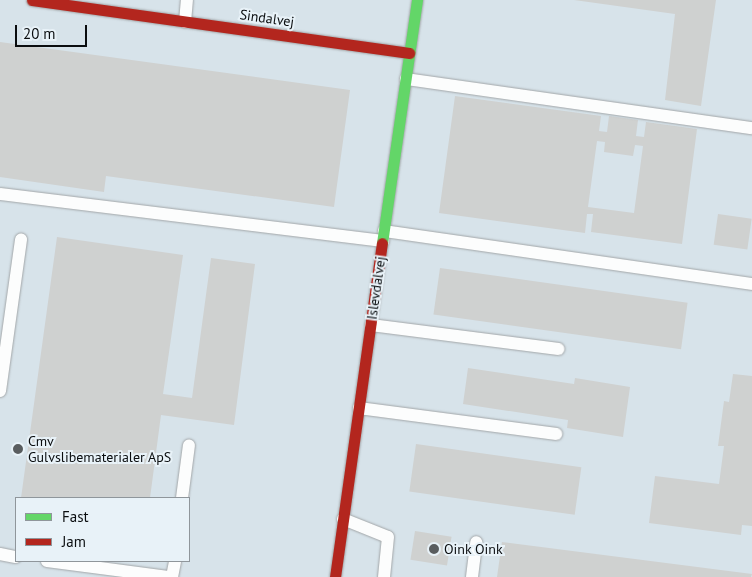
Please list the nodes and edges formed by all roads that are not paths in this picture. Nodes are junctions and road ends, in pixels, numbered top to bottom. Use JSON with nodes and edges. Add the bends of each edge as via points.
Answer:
{"nodes":[{"id":1,"x":32,"y":0,"type":"edge"},
{"id":2,"x":187,"y":0,"type":"edge"},
{"id":3,"x":417,"y":0,"type":"edge"},
{"id":4,"x":105,"y":5,"type":"edge"},
{"id":5,"x":185,"y":22,"type":"junction"},
{"id":6,"x":409,"y":53,"type":"junction"},
{"id":7,"x":406,"y":79,"type":"junction"},
{"id":8,"x":752,"y":128,"type":"edge"},
{"id":9,"x":0,"y":194,"type":"edge"},
{"id":10,"x":383,"y":236,"type":"junction"},
{"id":11,"x":22,"y":238,"type":"dead end"},
{"id":12,"x":752,"y":284,"type":"edge"},
{"id":13,"x":371,"y":325,"type":"junction"},
{"id":14,"x":558,"y":349,"type":"dead end"},
{"id":15,"x":0,"y":391,"type":"edge"},
{"id":16,"x":359,"y":408,"type":"junction"},
{"id":17,"x":556,"y":434,"type":"dead end"},
{"id":18,"x":189,"y":445,"type":"dead end"},
{"id":19,"x":182,"y":497,"type":"edge"},
{"id":20,"x":343,"y":519,"type":"junction"},
{"id":21,"x":476,"y":542,"type":"dead end"},
{"id":22,"x":0,"y":554,"type":"edge"},
{"id":23,"x":15,"y":556,"type":"edge"},
{"id":24,"x":55,"y":562,"type":"edge"},
{"id":25,"x":174,"y":562,"type":"edge"},
{"id":26,"x":168,"y":577,"type":"edge"},
{"id":27,"x":172,"y":577,"type":"edge"},
{"id":28,"x":335,"y":577,"type":"edge"},
{"id":29,"x":384,"y":577,"type":"edge"},
{"id":30,"x":472,"y":577,"type":"edge"}],
"edges":[{"from":1,"to":4,"type":"street","name":"Sindalvej"},
{"from":2,"to":5,"type":"lane"},
{"from":3,"to":6,"type":"street","name":"Islevdalvej"},
{"from":4,"to":5,"type":"street","name":"Sindalvej"},
{"from":5,"to":6,"type":"street","name":"Sindalvej"},
{"from":6,"to":7,"type":"street","name":"Islevdalvej"},
{"from":7,"to":8,"type":"lane"},
{"from":7,"to":10,"type":"street","name":"Islevdalvej"},
{"from":9,"to":10,"type":"lane"},
{"from":10,"to":12,"type":"lane"},
{"from":10,"to":13,"type":"street","name":"Islevdalvej"},
{"from":11,"to":15,"type":"lane"},
{"from":13,"to":14,"type":"lane"},
{"from":13,"to":16,"type":"street","name":"Islevdalvej"},
{"from":16,"to":17,"type":"lane"},
{"from":16,"to":20,"type":"street","name":"Islevdalvej"},
{"from":18,"to":19,"type":"lane"},
{"from":20,"to":28,"type":"street","name":"Islevdalvej"},
{"from":20,"to":29,"type":"lane","via":[[388,537]]},
{"from":21,"to":30,"type":"lane"},
{"from":22,"to":23,"type":"lane"},
{"from":24,"to":26,"type":"lane"},
{"from":25,"to":27,"type":"lane"}]}
